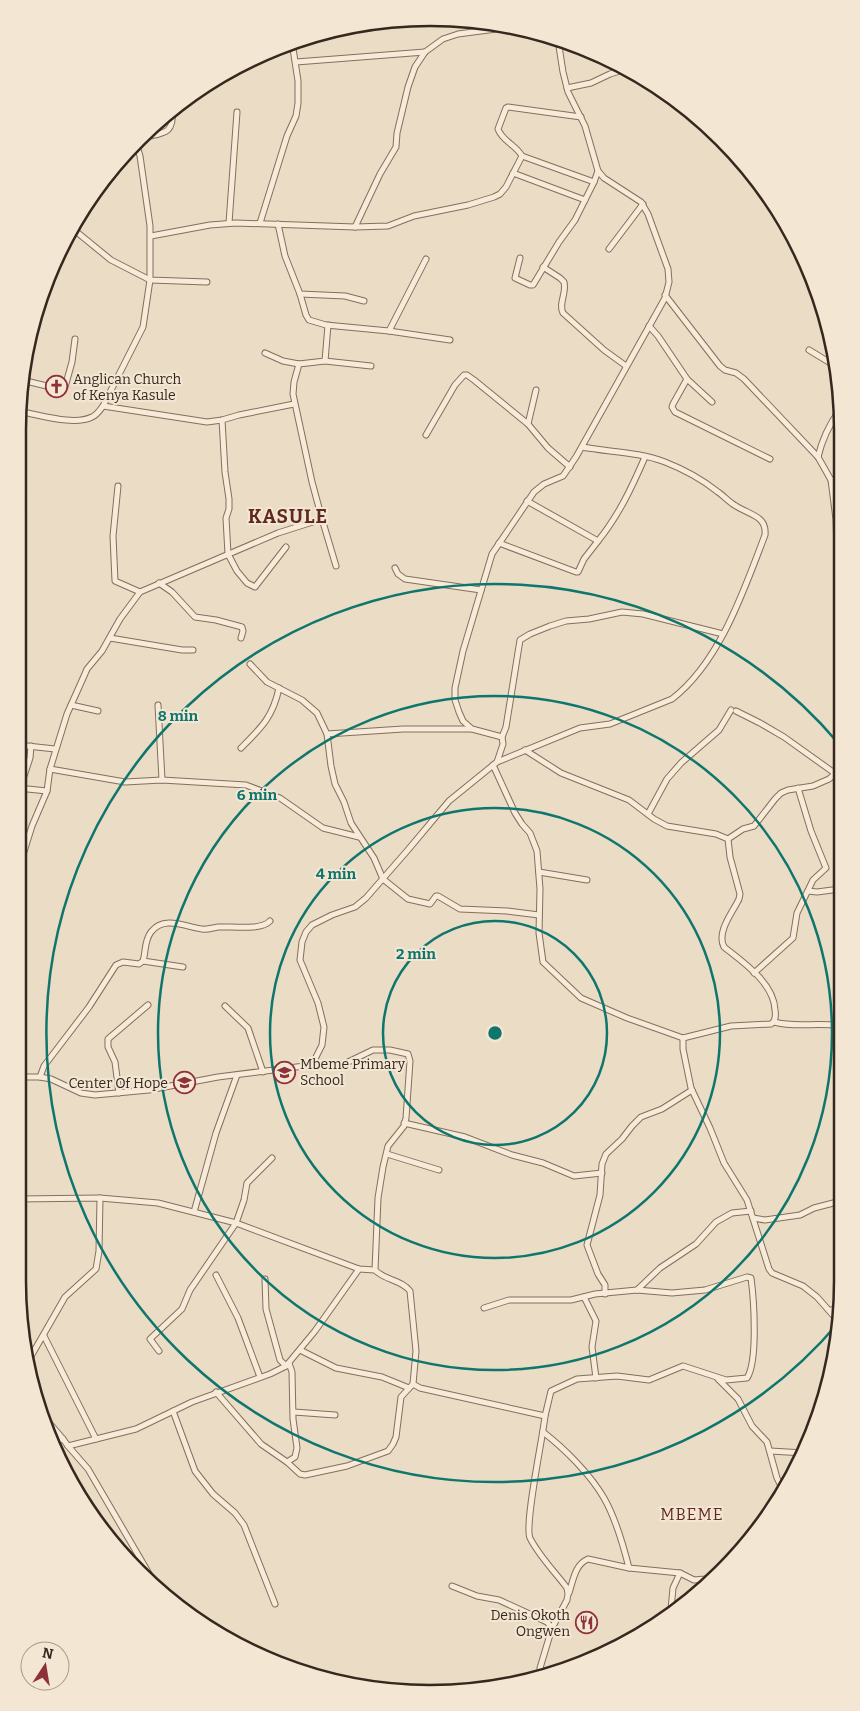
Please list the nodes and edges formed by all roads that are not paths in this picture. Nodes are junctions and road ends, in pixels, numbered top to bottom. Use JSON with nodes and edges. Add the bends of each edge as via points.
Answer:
{"nodes":[{"id":1,"x":485,"y":30,"type":"edge"},
{"id":2,"x":559,"y":48,"type":"edge"},
{"id":3,"x":294,"y":50,"type":"edge"},
{"id":4,"x":425,"y":52,"type":"junction"},
{"id":5,"x":296,"y":62,"type":"junction"},
{"id":6,"x":617,"y":72,"type":"edge"},
{"id":7,"x":567,"y":88,"type":"junction"},
{"id":8,"x":237,"y":112,"type":"dead end"},
{"id":9,"x":581,"y":117,"type":"junction"},
{"id":10,"x":173,"y":119,"type":"edge"},
{"id":11,"x":155,"y":135,"type":"edge"},
{"id":12,"x":138,"y":152,"type":"edge"},
{"id":13,"x":522,"y":156,"type":"junction"},
{"id":14,"x":598,"y":171,"type":"junction"},
{"id":15,"x":514,"y":173,"type":"junction"},
{"id":16,"x":594,"y":182,"type":"junction"},
{"id":17,"x":585,"y":200,"type":"junction"},
{"id":18,"x":643,"y":204,"type":"junction"},
{"id":19,"x":260,"y":223,"type":"junction"},
{"id":20,"x":228,"y":224,"type":"junction"},
{"id":21,"x":278,"y":224,"type":"junction"},
{"id":22,"x":355,"y":227,"type":"junction"},
{"id":23,"x":78,"y":233,"type":"edge"},
{"id":24,"x":151,"y":236,"type":"junction"},
{"id":25,"x":610,"y":250,"type":"dead end"},
{"id":26,"x":520,"y":258,"type":"dead end"},
{"id":27,"x":426,"y":259,"type":"dead end"},
{"id":28,"x":543,"y":267,"type":"junction"},
{"id":29,"x":150,"y":280,"type":"junction"},
{"id":30,"x":207,"y":282,"type":"dead end"},
{"id":31,"x":300,"y":294,"type":"junction"},
{"id":32,"x":666,"y":295,"type":"junction"},
{"id":33,"x":364,"y":301,"type":"dead end"},
{"id":34,"x":328,"y":325,"type":"junction"},
{"id":35,"x":649,"y":326,"type":"junction"},
{"id":36,"x":389,"y":331,"type":"junction"},
{"id":37,"x":75,"y":339,"type":"dead end"},
{"id":38,"x":450,"y":340,"type":"dead end"},
{"id":39,"x":809,"y":350,"type":"dead end"},
{"id":40,"x":265,"y":353,"type":"dead end"},
{"id":41,"x":326,"y":361,"type":"junction"},
{"id":42,"x":828,"y":361,"type":"edge"},
{"id":43,"x":299,"y":364,"type":"junction"},
{"id":44,"x":371,"y":366,"type":"dead end"},
{"id":45,"x":626,"y":366,"type":"junction"},
{"id":46,"x":687,"y":379,"type":"junction"},
{"id":47,"x":29,"y":382,"type":"edge"},
{"id":48,"x":536,"y":390,"type":"dead end"},
{"id":49,"x":712,"y":402,"type":"dead end"},
{"id":50,"x":294,"y":404,"type":"junction"},
{"id":51,"x":103,"y":406,"type":"junction"},
{"id":52,"x":27,"y":413,"type":"edge"},
{"id":53,"x":834,"y":418,"type":"edge"},
{"id":54,"x":222,"y":420,"type":"junction"},
{"id":55,"x":528,"y":424,"type":"junction"},
{"id":56,"x":426,"y":435,"type":"dead end"},
{"id":57,"x":582,"y":447,"type":"junction"},
{"id":58,"x":645,"y":457,"type":"junction"},
{"id":59,"x":818,"y":457,"type":"junction"},
{"id":60,"x":770,"y":459,"type":"dead end"},
{"id":61,"x":570,"y":467,"type":"junction"},
{"id":62,"x":831,"y":480,"type":"junction"},
{"id":63,"x":834,"y":480,"type":"edge"},
{"id":64,"x":118,"y":486,"type":"dead end"},
{"id":65,"x":527,"y":501,"type":"junction"},
{"id":66,"x":834,"y":503,"type":"edge"},
{"id":67,"x":322,"y":519,"type":"junction"},
{"id":68,"x":598,"y":540,"type":"junction"},
{"id":69,"x":499,"y":543,"type":"junction"},
{"id":70,"x":286,"y":546,"type":"dead end"},
{"id":71,"x":228,"y":554,"type":"junction"},
{"id":72,"x":336,"y":566,"type":"dead end"},
{"id":73,"x":395,"y":568,"type":"dead end"},
{"id":74,"x":159,"y":583,"type":"junction"},
{"id":75,"x":481,"y":590,"type":"junction"},
{"id":76,"x":140,"y":592,"type":"junction"},
{"id":77,"x":723,"y":634,"type":"junction"},
{"id":78,"x":110,"y":638,"type":"junction"},
{"id":79,"x":241,"y":638,"type":"dead end"},
{"id":80,"x":193,"y":650,"type":"dead end"},
{"id":81,"x":250,"y":664,"type":"dead end"},
{"id":82,"x":279,"y":688,"type":"junction"},
{"id":83,"x":71,"y":705,"type":"junction"},
{"id":84,"x":158,"y":705,"type":"dead end"},
{"id":85,"x":98,"y":711,"type":"dead end"},
{"id":86,"x":472,"y":729,"type":"junction"},
{"id":87,"x":327,"y":734,"type":"junction"},
{"id":88,"x":502,"y":737,"type":"junction"},
{"id":89,"x":26,"y":746,"type":"edge"},
{"id":90,"x":31,"y":746,"type":"junction"},
{"id":91,"x":241,"y":748,"type":"dead end"},
{"id":92,"x":56,"y":749,"type":"junction"},
{"id":93,"x":524,"y":750,"type":"junction"},
{"id":94,"x":495,"y":764,"type":"junction"},
{"id":95,"x":26,"y":769,"type":"edge"},
{"id":96,"x":50,"y":769,"type":"junction"},
{"id":97,"x":834,"y":773,"type":"edge"},
{"id":98,"x":834,"y":778,"type":"edge"},
{"id":99,"x":162,"y":780,"type":"junction"},
{"id":100,"x":798,"y":788,"type":"junction"},
{"id":101,"x":26,"y":789,"type":"edge"},
{"id":102,"x":47,"y":791,"type":"junction"},
{"id":103,"x":648,"y":814,"type":"junction"},
{"id":104,"x":359,"y":837,"type":"junction"},
{"id":105,"x":728,"y":839,"type":"junction"},
{"id":106,"x":26,"y":845,"type":"edge"},
{"id":107,"x":539,"y":872,"type":"junction"},
{"id":108,"x":383,"y":879,"type":"junction"},
{"id":109,"x":587,"y":880,"type":"dead end"},
{"id":110,"x":834,"y":890,"type":"edge"},
{"id":111,"x":808,"y":891,"type":"junction"},
{"id":112,"x":539,"y":915,"type":"junction"},
{"id":113,"x":270,"y":921,"type":"dead end"},
{"id":114,"x":143,"y":961,"type":"junction"},
{"id":115,"x":183,"y":967,"type":"dead end"},
{"id":116,"x":754,"y":973,"type":"junction"},
{"id":117,"x":148,"y":1005,"type":"dead end"},
{"id":118,"x":224,"y":1006,"type":"dead end"},
{"id":119,"x":774,"y":1022,"type":"junction"},
{"id":120,"x":834,"y":1025,"type":"edge"},
{"id":121,"x":683,"y":1038,"type":"junction"},
{"id":122,"x":312,"y":1065,"type":"junction"},
{"id":123,"x":263,"y":1072,"type":"junction"},
{"id":124,"x":237,"y":1074,"type":"junction"},
{"id":125,"x":40,"y":1076,"type":"junction"},
{"id":126,"x":26,"y":1077,"type":"edge"},
{"id":127,"x":692,"y":1090,"type":"junction"},
{"id":128,"x":119,"y":1093,"type":"junction"},
{"id":129,"x":404,"y":1123,"type":"junction"},
{"id":130,"x":387,"y":1154,"type":"junction"},
{"id":131,"x":272,"y":1158,"type":"dead end"},
{"id":132,"x":439,"y":1170,"type":"dead end"},
{"id":133,"x":602,"y":1173,"type":"junction"},
{"id":134,"x":100,"y":1198,"type":"junction"},
{"id":135,"x":26,"y":1199,"type":"edge"},
{"id":136,"x":834,"y":1203,"type":"edge"},
{"id":137,"x":751,"y":1211,"type":"junction"},
{"id":138,"x":194,"y":1212,"type":"junction"},
{"id":139,"x":753,"y":1218,"type":"junction"},
{"id":140,"x":236,"y":1223,"type":"junction"},
{"id":141,"x":359,"y":1269,"type":"junction"},
{"id":142,"x":375,"y":1270,"type":"junction"},
{"id":143,"x":216,"y":1275,"type":"dead end"},
{"id":144,"x":265,"y":1279,"type":"dead end"},
{"id":145,"x":637,"y":1290,"type":"junction"},
{"id":146,"x":605,"y":1294,"type":"junction"},
{"id":147,"x":584,"y":1298,"type":"junction"},
{"id":148,"x":484,"y":1308,"type":"dead end"},
{"id":149,"x":829,"y":1310,"type":"junction"},
{"id":150,"x":833,"y":1310,"type":"edge"},
{"id":151,"x":832,"y":1314,"type":"edge"},
{"id":152,"x":44,"y":1336,"type":"junction"},
{"id":153,"x":300,"y":1350,"type":"junction"},
{"id":154,"x":159,"y":1351,"type":"dead end"},
{"id":155,"x":33,"y":1353,"type":"edge"},
{"id":156,"x":288,"y":1365,"type":"junction"},
{"id":157,"x":260,"y":1377,"type":"junction"},
{"id":158,"x":596,"y":1378,"type":"junction"},
{"id":159,"x":717,"y":1378,"type":"junction"},
{"id":160,"x":411,"y":1386,"type":"junction"},
{"id":161,"x":216,"y":1392,"type":"junction"},
{"id":162,"x":173,"y":1411,"type":"junction"},
{"id":163,"x":294,"y":1412,"type":"junction"},
{"id":164,"x":335,"y":1415,"type":"dead end"},
{"id":165,"x":545,"y":1416,"type":"junction"},
{"id":166,"x":55,"y":1429,"type":"edge"},
{"id":167,"x":543,"y":1432,"type":"junction"},
{"id":168,"x":63,"y":1439,"type":"junction"},
{"id":169,"x":96,"y":1439,"type":"junction"},
{"id":170,"x":59,"y":1440,"type":"edge"},
{"id":171,"x":68,"y":1446,"type":"junction"},
{"id":172,"x":770,"y":1451,"type":"junction"},
{"id":173,"x":795,"y":1452,"type":"edge"},
{"id":174,"x":287,"y":1462,"type":"junction"},
{"id":175,"x":780,"y":1483,"type":"edge"},
{"id":176,"x":144,"y":1565,"type":"edge"},
{"id":177,"x":629,"y":1568,"type":"junction"},
{"id":178,"x":680,"y":1573,"type":"junction"},
{"id":179,"x":701,"y":1580,"type":"edge"},
{"id":180,"x":452,"y":1586,"type":"dead end"},
{"id":181,"x":568,"y":1594,"type":"junction"},
{"id":182,"x":275,"y":1604,"type":"dead end"},
{"id":183,"x":671,"y":1604,"type":"edge"},
{"id":184,"x":552,"y":1628,"type":"junction"},
{"id":185,"x":541,"y":1669,"type":"edge"}],
"edges":[{"from":1,"to":4,"type":"street","via":[[443,39]]},
{"from":2,"to":7,"type":"street"},
{"from":3,"to":5,"type":"street"},
{"from":4,"to":5,"type":"street"},
{"from":4,"to":22,"type":"street","via":[[408,87],[396,147]]},
{"from":5,"to":19,"type":"street","via":[[296,116]]},
{"from":6,"to":7,"type":"street"},
{"from":7,"to":9,"type":"street"},
{"from":8,"to":20,"type":"street"},
{"from":9,"to":13,"type":"street","via":[[506,108],[498,126],[499,132]]},
{"from":9,"to":14,"type":"street"},
{"from":10,"to":11,"type":"street","via":[[171,128]]},
{"from":12,"to":24,"type":"street"},
{"from":13,"to":15,"type":"street"},
{"from":13,"to":16,"type":"street"},
{"from":14,"to":16,"type":"street"},
{"from":14,"to":18,"type":"street"},
{"from":15,"to":17,"type":"street"},
{"from":15,"to":22,"type":"street","via":[[500,194],[494,197],[414,216],[388,226]]},
{"from":16,"to":17,"type":"street"},
{"from":17,"to":28,"type":"street"},
{"from":18,"to":25,"type":"street"},
{"from":18,"to":32,"type":"street","via":[[666,261],[669,282]]},
{"from":19,"to":20,"type":"street"},
{"from":19,"to":21,"type":"street"},
{"from":20,"to":24,"type":"street"},
{"from":21,"to":22,"type":"street"},
{"from":21,"to":31,"type":"street","via":[[285,256]]},
{"from":23,"to":29,"type":"street","via":[[111,260]]},
{"from":24,"to":29,"type":"street"},
{"from":26,"to":28,"type":"street","via":[[514,278],[530,286],[536,283]]},
{"from":27,"to":36,"type":"street"},
{"from":28,"to":45,"type":"street","via":[[564,282],[563,313]]},
{"from":29,"to":30,"type":"street"},
{"from":29,"to":51,"type":"street","via":[[143,327]]},
{"from":31,"to":33,"type":"street"},
{"from":31,"to":34,"type":"street","via":[[307,318]]},
{"from":32,"to":35,"type":"street"},
{"from":32,"to":59,"type":"street","via":[[720,366],[744,380]]},
{"from":34,"to":36,"type":"street"},
{"from":34,"to":41,"type":"street"},
{"from":35,"to":45,"type":"street"},
{"from":35,"to":46,"type":"street"},
{"from":36,"to":38,"type":"street"},
{"from":37,"to":47,"type":"street","via":[[65,387]]},
{"from":39,"to":42,"type":"street"},
{"from":40,"to":43,"type":"street","via":[[283,362]]},
{"from":41,"to":43,"type":"street"},
{"from":41,"to":44,"type":"street"},
{"from":43,"to":50,"type":"street","via":[[294,382]]},
{"from":45,"to":57,"type":"street"},
{"from":46,"to":49,"type":"street"},
{"from":46,"to":60,"type":"street","via":[[672,404],[675,412]]},
{"from":48,"to":55,"type":"street"},
{"from":50,"to":54,"type":"street"},
{"from":50,"to":67,"type":"street"},
{"from":51,"to":52,"type":"street","via":[[93,417],[81,420]]},
{"from":51,"to":54,"type":"street","via":[[207,422]]},
{"from":53,"to":59,"type":"street"},
{"from":54,"to":71,"type":"street","via":[[230,499],[226,518]]},
{"from":55,"to":56,"type":"street","via":[[464,375]]},
{"from":55,"to":61,"type":"street"},
{"from":57,"to":58,"type":"street"},
{"from":57,"to":61,"type":"street"},
{"from":58,"to":68,"type":"street","via":[[626,499]]},
{"from":58,"to":77,"type":"street","via":[[665,462],[694,477],[765,523],[765,535]]},
{"from":59,"to":62,"type":"street"},
{"from":61,"to":65,"type":"street","via":[[560,478],[537,488]]},
{"from":62,"to":63,"type":"street"},
{"from":62,"to":66,"type":"street"},
{"from":64,"to":76,"type":"street","via":[[113,536],[115,582]]},
{"from":65,"to":68,"type":"street"},
{"from":65,"to":69,"type":"street"},
{"from":67,"to":71,"type":"street"},
{"from":67,"to":72,"type":"street"},
{"from":68,"to":69,"type":"street","via":[[578,572]]},
{"from":69,"to":75,"type":"street","via":[[490,558]]},
{"from":70,"to":71,"type":"street","via":[[255,587],[237,571]]},
{"from":71,"to":74,"type":"street"},
{"from":73,"to":75,"type":"street","via":[[405,579]]},
{"from":74,"to":76,"type":"street"},
{"from":74,"to":79,"type":"street","via":[[195,617],[242,627]]},
{"from":75,"to":86,"type":"street","via":[[455,688],[459,712]]},
{"from":76,"to":78,"type":"street"},
{"from":77,"to":88,"type":"street","via":[[643,614],[622,612],[566,622],[530,634],[520,640]]},
{"from":77,"to":93,"type":"street","via":[[702,666],[672,699],[610,724],[586,726]]},
{"from":78,"to":80,"type":"street"},
{"from":78,"to":83,"type":"street","via":[[87,669]]},
{"from":81,"to":82,"type":"street","via":[[267,682]]},
{"from":82,"to":87,"type":"street","via":[[311,707]]},
{"from":82,"to":91,"type":"street","via":[[270,716]]},
{"from":83,"to":85,"type":"street"},
{"from":83,"to":92,"type":"street"},
{"from":84,"to":99,"type":"street"},
{"from":86,"to":87,"type":"street"},
{"from":86,"to":88,"type":"street"},
{"from":87,"to":104,"type":"street","via":[[336,784]]},
{"from":88,"to":94,"type":"street","via":[[503,744]]},
{"from":89,"to":90,"type":"street"},
{"from":90,"to":92,"type":"street"},
{"from":90,"to":95,"type":"street"},
{"from":92,"to":96,"type":"street"},
{"from":93,"to":94,"type":"street"},
{"from":93,"to":103,"type":"street","via":[[561,773],[629,800]]},
{"from":94,"to":107,"type":"street","via":[[516,812],[535,843]]},
{"from":94,"to":108,"type":"street","via":[[449,801]]},
{"from":96,"to":99,"type":"street","via":[[125,782]]},
{"from":96,"to":102,"type":"street"},
{"from":97,"to":103,"type":"street","via":[[760,722],[734,711],[720,730],[667,779]]},
{"from":98,"to":100,"type":"street"},
{"from":99,"to":104,"type":"street","via":[[246,785],[280,798],[322,828]]},
{"from":100,"to":105,"type":"street","via":[[781,793],[754,826]]},
{"from":100,"to":111,"type":"street","via":[[826,866]]},
{"from":101,"to":102,"type":"street"},
{"from":102,"to":106,"type":"street"},
{"from":103,"to":105,"type":"street","via":[[667,826]]},
{"from":104,"to":108,"type":"street","via":[[374,858]]},
{"from":105,"to":116,"type":"street","via":[[740,894],[721,935],[721,942]]},
{"from":107,"to":109,"type":"street"},
{"from":107,"to":112,"type":"street"},
{"from":108,"to":112,"type":"street","via":[[403,896],[416,901],[430,904],[438,896],[460,909]]},
{"from":108,"to":122,"type":"street","via":[[355,907],[312,925],[304,937],[300,960],[324,1027],[322,1045]]},
{"from":110,"to":111,"type":"street"},
{"from":111,"to":116,"type":"street","via":[[796,917],[794,938]]},
{"from":112,"to":121,"type":"street","via":[[543,962],[578,997]]},
{"from":113,"to":114,"type":"street","via":[[264,925],[205,930],[168,923],[150,932]]},
{"from":114,"to":115,"type":"street"},
{"from":114,"to":125,"type":"street","via":[[116,965]]},
{"from":116,"to":119,"type":"street","via":[[774,1001]]},
{"from":117,"to":128,"type":"street","via":[[108,1039]]},
{"from":118,"to":123,"type":"street","via":[[248,1028]]},
{"from":119,"to":120,"type":"street","via":[[788,1026]]},
{"from":119,"to":121,"type":"street","via":[[731,1026]]},
{"from":121,"to":127,"type":"street"},
{"from":122,"to":123,"type":"street"},
{"from":122,"to":129,"type":"street","via":[[344,1064],[373,1050],[408,1054]]},
{"from":123,"to":124,"type":"street"},
{"from":124,"to":128,"type":"street"},
{"from":124,"to":138,"type":"street"},
{"from":125,"to":126,"type":"street"},
{"from":125,"to":128,"type":"street","via":[[88,1094]]},
{"from":127,"to":133,"type":"street","via":[[636,1121],[606,1154]]},
{"from":127,"to":137,"type":"street","via":[[724,1163]]},
{"from":129,"to":130,"type":"street","via":[[388,1146]]},
{"from":129,"to":133,"type":"street","via":[[474,1140],[574,1176]]},
{"from":130,"to":132,"type":"street"},
{"from":130,"to":142,"type":"street","via":[[378,1198]]},
{"from":131,"to":140,"type":"street","via":[[247,1183]]},
{"from":133,"to":146,"type":"street","via":[[600,1195],[587,1245],[604,1283]]},
{"from":134,"to":135,"type":"street"},
{"from":134,"to":138,"type":"street","via":[[158,1203]]},
{"from":134,"to":152,"type":"street","via":[[96,1269],[64,1297]]},
{"from":136,"to":139,"type":"street","via":[[800,1215],[765,1220]]},
{"from":137,"to":139,"type":"street"},
{"from":137,"to":145,"type":"street","via":[[732,1213],[716,1222],[696,1244],[660,1268]]},
{"from":138,"to":140,"type":"street"},
{"from":139,"to":149,"type":"street","via":[[769,1269],[803,1286]]},
{"from":140,"to":141,"type":"street"},
{"from":140,"to":154,"type":"street","via":[[190,1290],[182,1309],[150,1339]]},
{"from":141,"to":142,"type":"street"},
{"from":141,"to":153,"type":"street"},
{"from":142,"to":160,"type":"street","via":[[410,1291],[416,1351]]},
{"from":143,"to":157,"type":"street","via":[[238,1318]]},
{"from":144,"to":156,"type":"street","via":[[266,1309],[280,1360]]},
{"from":145,"to":146,"type":"street"},
{"from":145,"to":159,"type":"street","via":[[672,1293],[705,1290],[750,1277],[753,1356],[749,1376],[734,1380]]},
{"from":146,"to":147,"type":"street"},
{"from":147,"to":148,"type":"street","via":[[509,1300]]},
{"from":147,"to":158,"type":"street","via":[[596,1321],[592,1347]]},
{"from":149,"to":150,"type":"street"},
{"from":149,"to":151,"type":"street"},
{"from":152,"to":155,"type":"street"},
{"from":152,"to":169,"type":"street"},
{"from":153,"to":156,"type":"street"},
{"from":153,"to":160,"type":"street","via":[[336,1368]]},
{"from":156,"to":157,"type":"street"},
{"from":156,"to":163,"type":"street","via":[[292,1372]]},
{"from":157,"to":161,"type":"street"},
{"from":158,"to":159,"type":"street","via":[[617,1376],[649,1380],[683,1366]]},
{"from":158,"to":165,"type":"street","via":[[571,1381],[551,1391]]},
{"from":159,"to":172,"type":"street","via":[[738,1399]]},
{"from":160,"to":165,"type":"street"},
{"from":160,"to":174,"type":"street","via":[[402,1397],[396,1437],[388,1451],[317,1474],[300,1474]]},
{"from":161,"to":162,"type":"street"},
{"from":161,"to":174,"type":"street","via":[[261,1444]]},
{"from":162,"to":169,"type":"street","via":[[136,1429]]},
{"from":162,"to":182,"type":"street","via":[[195,1471],[244,1524]]},
{"from":163,"to":164,"type":"street"},
{"from":163,"to":174,"type":"street","via":[[297,1452]]},
{"from":165,"to":167,"type":"street"},
{"from":166,"to":168,"type":"street"},
{"from":167,"to":177,"type":"street","via":[[569,1455],[604,1496]]},
{"from":167,"to":181,"type":"street","via":[[530,1536]]},
{"from":168,"to":170,"type":"street"},
{"from":168,"to":171,"type":"street"},
{"from":169,"to":171,"type":"street"},
{"from":171,"to":176,"type":"street","via":[[88,1469]]},
{"from":172,"to":173,"type":"street"},
{"from":172,"to":175,"type":"street"},
{"from":177,"to":178,"type":"street"},
{"from":177,"to":181,"type":"street","via":[[586,1559],[575,1573]]},
{"from":178,"to":179,"type":"street"},
{"from":178,"to":183,"type":"street","via":[[673,1588]]},
{"from":180,"to":184,"type":"street","via":[[499,1600],[547,1622]]},
{"from":181,"to":184,"type":"street"},
{"from":184,"to":185,"type":"street"}]}
